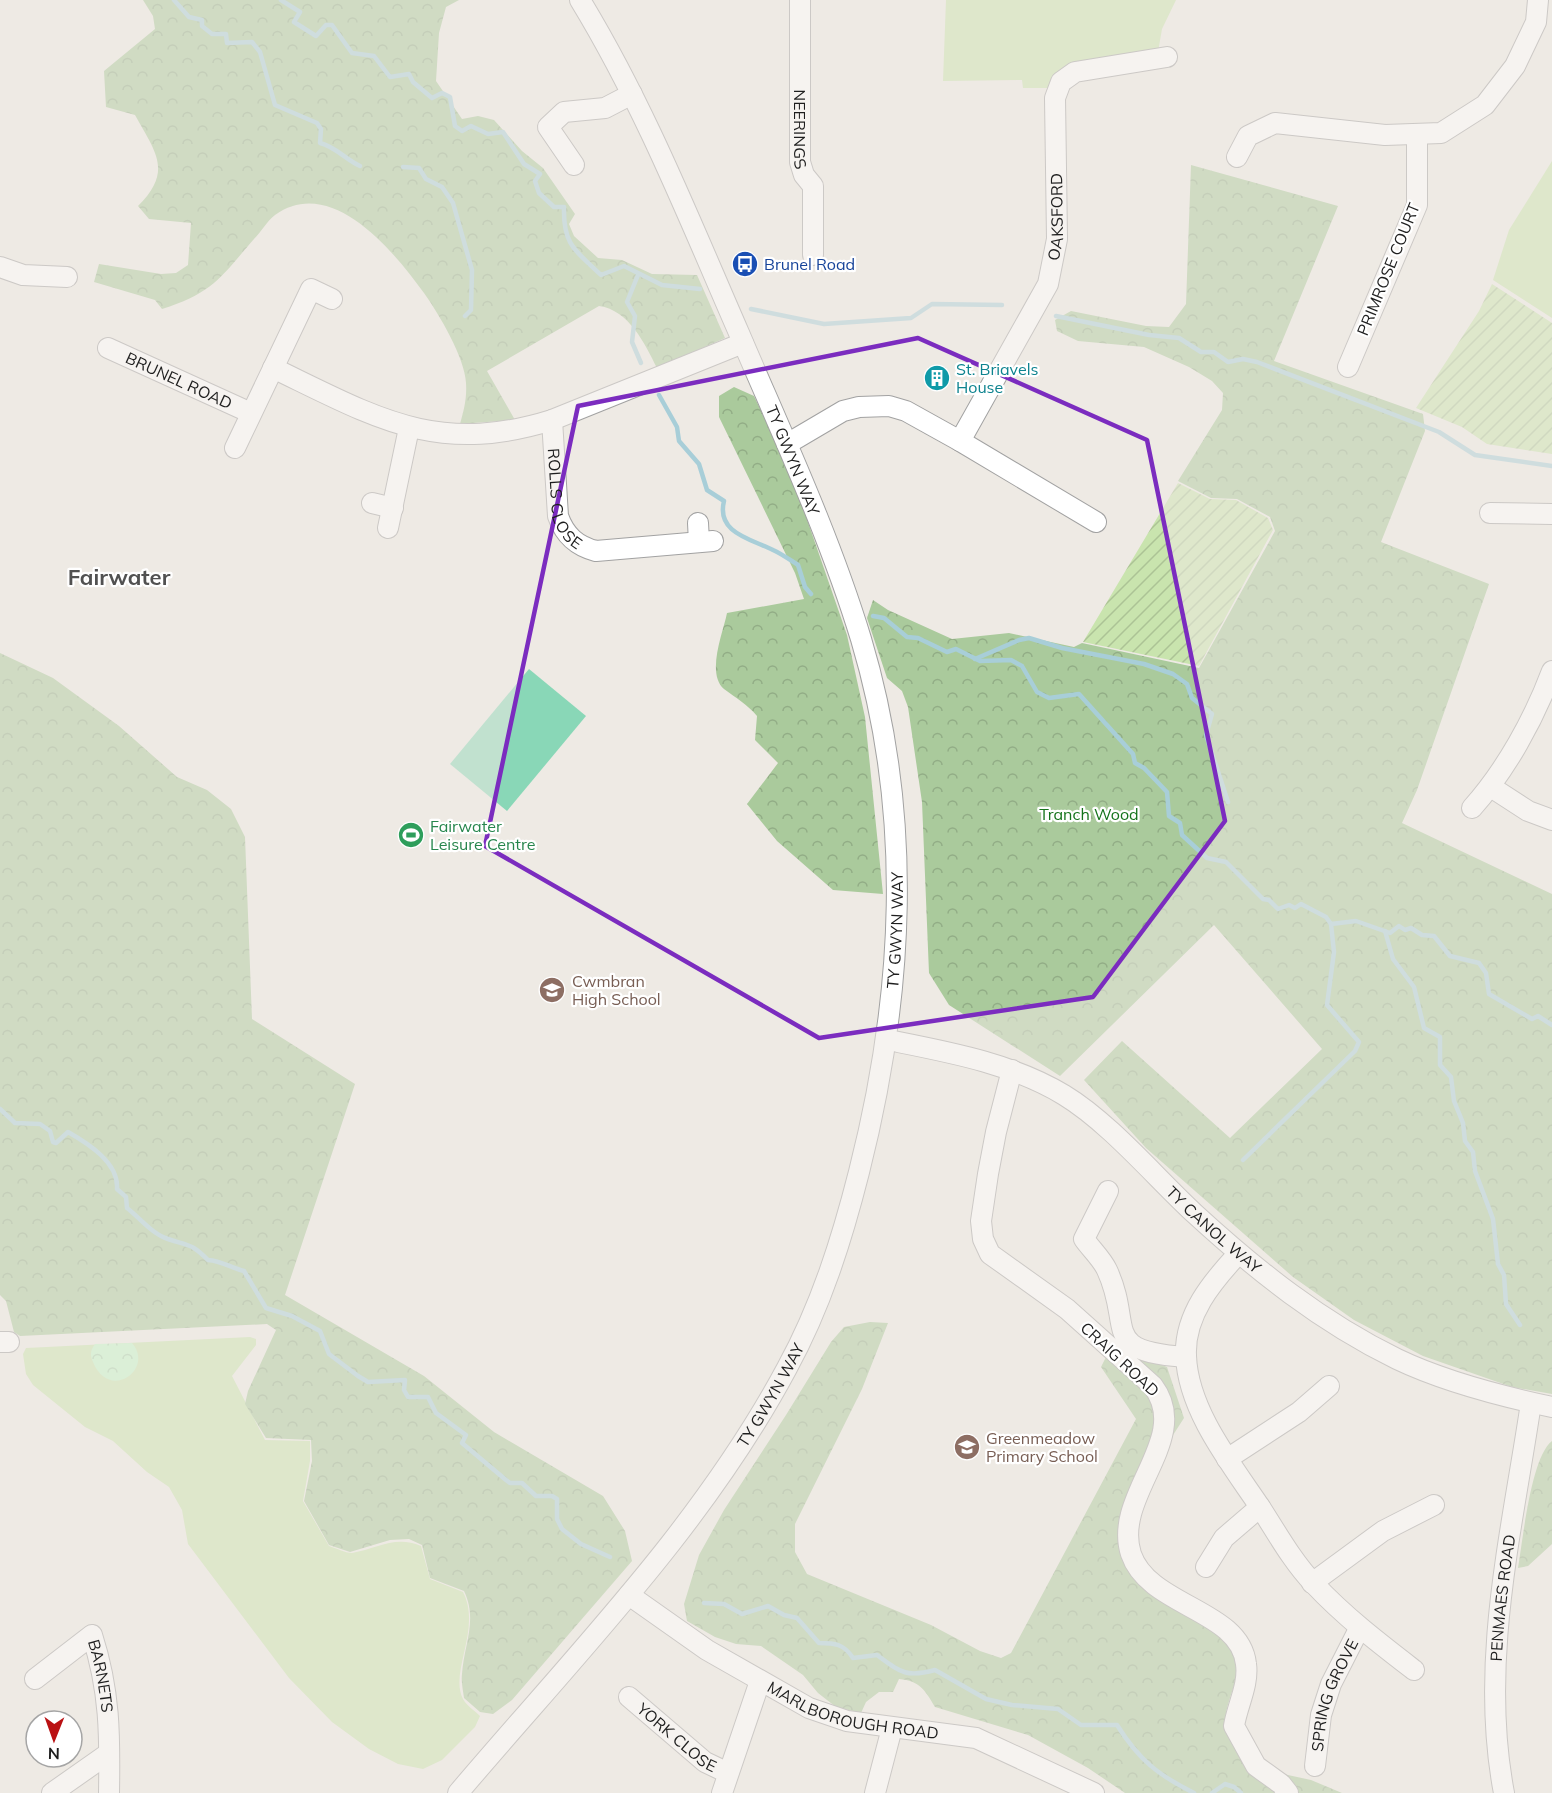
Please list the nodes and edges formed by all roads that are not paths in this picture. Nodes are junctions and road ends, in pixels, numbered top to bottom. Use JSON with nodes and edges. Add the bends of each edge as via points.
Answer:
{"nodes":[{"id":1,"x":580,"y":0,"type":"edge"},
{"id":2,"x":800,"y":0,"type":"edge"},
{"id":3,"x":1538,"y":0,"type":"edge"},
{"id":4,"x":1167,"y":57,"type":"dead end"},
{"id":5,"x":632,"y":94,"type":"junction"},
{"id":6,"x":1417,"y":134,"type":"junction"},
{"id":7,"x":1237,"y":157,"type":"dead end"},
{"id":8,"x":574,"y":165,"type":"dead end"},
{"id":9,"x":813,"y":255,"type":"dead end"},
{"id":10,"x":0,"y":267,"type":"edge"},
{"id":11,"x":67,"y":277,"type":"dead end"},
{"id":12,"x":332,"y":299,"type":"dead end"},
{"id":13,"x":743,"y":343,"type":"junction"},
{"id":14,"x":108,"y":348,"type":"dead end"},
{"id":15,"x":1348,"y":367,"type":"dead end"},
{"id":16,"x":273,"y":368,"type":"junction"},
{"id":17,"x":251,"y":413,"type":"junction"},
{"id":18,"x":552,"y":420,"type":"junction"},
{"id":19,"x":409,"y":428,"type":"junction"},
{"id":20,"x":960,"y":441,"type":"junction"},
{"id":21,"x":787,"y":444,"type":"junction"},
{"id":22,"x":235,"y":448,"type":"dead end"},
{"id":23,"x":372,"y":503,"type":"dead end"},
{"id":24,"x":393,"y":508,"type":"junction"},
{"id":25,"x":1490,"y":513,"type":"dead end"},
{"id":26,"x":1552,"y":514,"type":"edge"},
{"id":27,"x":1096,"y":522,"type":"dead end"},
{"id":28,"x":388,"y":528,"type":"dead end"},
{"id":29,"x":703,"y":536,"type":"dead end"},
{"id":30,"x":1552,"y":671,"type":"edge"},
{"id":31,"x":1546,"y":703,"type":"edge"},
{"id":32,"x":1491,"y":787,"type":"junction"},
{"id":33,"x":1472,"y":808,"type":"dead end"},
{"id":34,"x":1552,"y":820,"type":"edge"},
{"id":35,"x":888,"y":1040,"type":"junction"},
{"id":36,"x":1012,"y":1070,"type":"junction"},
{"id":37,"x":1108,"y":1191,"type":"dead end"},
{"id":38,"x":1238,"y":1254,"type":"junction"},
{"id":39,"x":1186,"y":1357,"type":"junction"},
{"id":40,"x":1329,"y":1386,"type":"dead end"},
{"id":41,"x":1531,"y":1403,"type":"junction"},
{"id":42,"x":1552,"y":1407,"type":"edge"},
{"id":43,"x":1227,"y":1459,"type":"junction"},
{"id":44,"x":1434,"y":1505,"type":"dead end"},
{"id":45,"x":1260,"y":1507,"type":"junction"},
{"id":46,"x":1206,"y":1567,"type":"dead end"},
{"id":47,"x":1312,"y":1583,"type":"junction"},
{"id":48,"x":629,"y":1595,"type":"junction"},
{"id":49,"x":1359,"y":1629,"type":"junction"},
{"id":50,"x":1414,"y":1670,"type":"dead end"},
{"id":51,"x":35,"y":1679,"type":"dead end"},
{"id":52,"x":760,"y":1681,"type":"junction"},
{"id":53,"x":629,"y":1697,"type":"dead end"},
{"id":54,"x":891,"y":1728,"type":"junction"},
{"id":55,"x":109,"y":1754,"type":"junction"},
{"id":56,"x":1315,"y":1766,"type":"dead end"},
{"id":57,"x":728,"y":1773,"type":"junction"},
{"id":58,"x":52,"y":1793,"type":"edge"},
{"id":59,"x":108,"y":1793,"type":"edge"},
{"id":60,"x":458,"y":1793,"type":"edge"},
{"id":61,"x":722,"y":1793,"type":"edge"},
{"id":62,"x":874,"y":1793,"type":"edge"},
{"id":63,"x":1095,"y":1793,"type":"edge"},
{"id":64,"x":1288,"y":1793,"type":"edge"},
{"id":65,"x":1504,"y":1793,"type":"edge"}],
"edges":[{"from":1,"to":5,"type":"street","name":"TY GWYN WAY"},
{"from":2,"to":9,"type":"street","name":"NEERINGS","via":[[800,162],[813,186]]},
{"from":3,"to":6,"type":"street","via":[[1536,22],[1515,66],[1485,105],[1441,133]]},
{"from":4,"to":20,"type":"street","name":"OAKSFORD","via":[[1075,72],[1060,82],[1055,98],[1057,239],[1048,284]]},
{"from":5,"to":8,"type":"street","via":[[604,108],[564,112],[548,127]]},
{"from":5,"to":13,"type":"street","name":"TY GWYN WAY"},
{"from":6,"to":7,"type":"street","via":[[1385,135],[1275,123],[1248,136]]},
{"from":6,"to":15,"type":"street","name":"PRIMROSE COURT","via":[[1417,205]]},
{"from":10,"to":11,"type":"street","via":[[23,275]]},
{"from":12,"to":16,"type":"street","name":"BRUNEL ROAD","via":[[311,289]]},
{"from":13,"to":18,"type":"street"},
{"from":13,"to":21,"type":"street","name":"TY GWYN WAY"},
{"from":14,"to":17,"type":"street","name":"BRUNEL ROAD","via":[[131,349]]},
{"from":16,"to":17,"type":"street","name":"BRUNEL ROAD"},
{"from":16,"to":19,"type":"street"},
{"from":17,"to":22,"type":"street","name":"BRUNEL ROAD"},
{"from":18,"to":19,"type":"street","via":[[489,434],[443,434]]},
{"from":18,"to":29,"type":"street","name":"ROLLS CLOSE","via":[[558,516],[563,530],[582,547],[596,551]]},
{"from":19,"to":24,"type":"street"},
{"from":20,"to":21,"type":"street","via":[[906,411],[874,405],[843,411]]},
{"from":20,"to":27,"type":"street"},
{"from":21,"to":35,"type":"street","name":"TY GWYN WAY","via":[[862,641],[882,725],[899,903]]},
{"from":23,"to":24,"type":"street"},
{"from":24,"to":28,"type":"street"},
{"from":25,"to":26,"type":"street"},
{"from":30,"to":31,"type":"street"},
{"from":31,"to":32,"type":"street"},
{"from":32,"to":33,"type":"street"},
{"from":32,"to":34,"type":"street","via":[[1528,811]]},
{"from":35,"to":36,"type":"street","name":"TY CANOL WAY"},
{"from":35,"to":48,"type":"street","name":"TY GWYN WAY","via":[[851,1203],[816,1309],[753,1430],[681,1531]]},
{"from":36,"to":38,"type":"street","name":"TY CANOL WAY","via":[[1065,1096],[1101,1124]]},
{"from":36,"to":64,"type":"street","name":"CRAIG ROAD","via":[[996,1132],[981,1235],[990,1254],[1067,1309],[1162,1398],[1166,1419],[1133,1503],[1131,1554],[1147,1578],[1233,1635],[1242,1648],[1245,1684],[1234,1726],[1256,1766]]},
{"from":37,"to":39,"type":"street","via":[[1084,1239],[1107,1269],[1121,1330],[1132,1346],[1153,1354]]},
{"from":38,"to":39,"type":"street","name":"SPRING GROVE","via":[[1200,1300],[1189,1328]]},
{"from":38,"to":41,"type":"street","name":"TY CANOL WAY","via":[[1308,1308],[1397,1359],[1475,1388]]},
{"from":39,"to":43,"type":"street","name":"SPRING GROVE","via":[[1198,1406]]},
{"from":40,"to":43,"type":"street","via":[[1299,1412]]},
{"from":41,"to":42,"type":"street","name":"TY CANOL WAY"},
{"from":41,"to":65,"type":"street","name":"PENMAES ROAD","via":[[1502,1580],[1496,1715]]},
{"from":43,"to":45,"type":"street","name":"SPRING GROVE"},
{"from":44,"to":47,"type":"street","via":[[1383,1531]]},
{"from":45,"to":46,"type":"street","via":[[1224,1538]]},
{"from":45,"to":47,"type":"street","name":"SPRING GROVE"},
{"from":47,"to":49,"type":"street","name":"SPRING GROVE"},
{"from":48,"to":52,"type":"street","name":"MARLBOROUGH ROAD","via":[[706,1650]]},
{"from":48,"to":60,"type":"street","name":"TY GWYN WAY"},
{"from":49,"to":50,"type":"street","name":"SPRING GROVE"},
{"from":49,"to":56,"type":"street","name":"SPRING GROVE","via":[[1331,1684],[1321,1715]]},
{"from":51,"to":55,"type":"street","name":"BARNETS","via":[[92,1635],[104,1670]]},
{"from":52,"to":54,"type":"street","name":"MARLBOROUGH ROAD","via":[[809,1708],[847,1721]]},
{"from":52,"to":57,"type":"street"},
{"from":53,"to":57,"type":"street","name":"YORK CLOSE","via":[[705,1762]]},
{"from":54,"to":62,"type":"street"},
{"from":54,"to":63,"type":"street","name":"MARLBOROUGH ROAD","via":[[976,1738]]},
{"from":55,"to":58,"type":"street"},
{"from":55,"to":59,"type":"street","name":"BARNETS"},
{"from":57,"to":61,"type":"street"}]}
